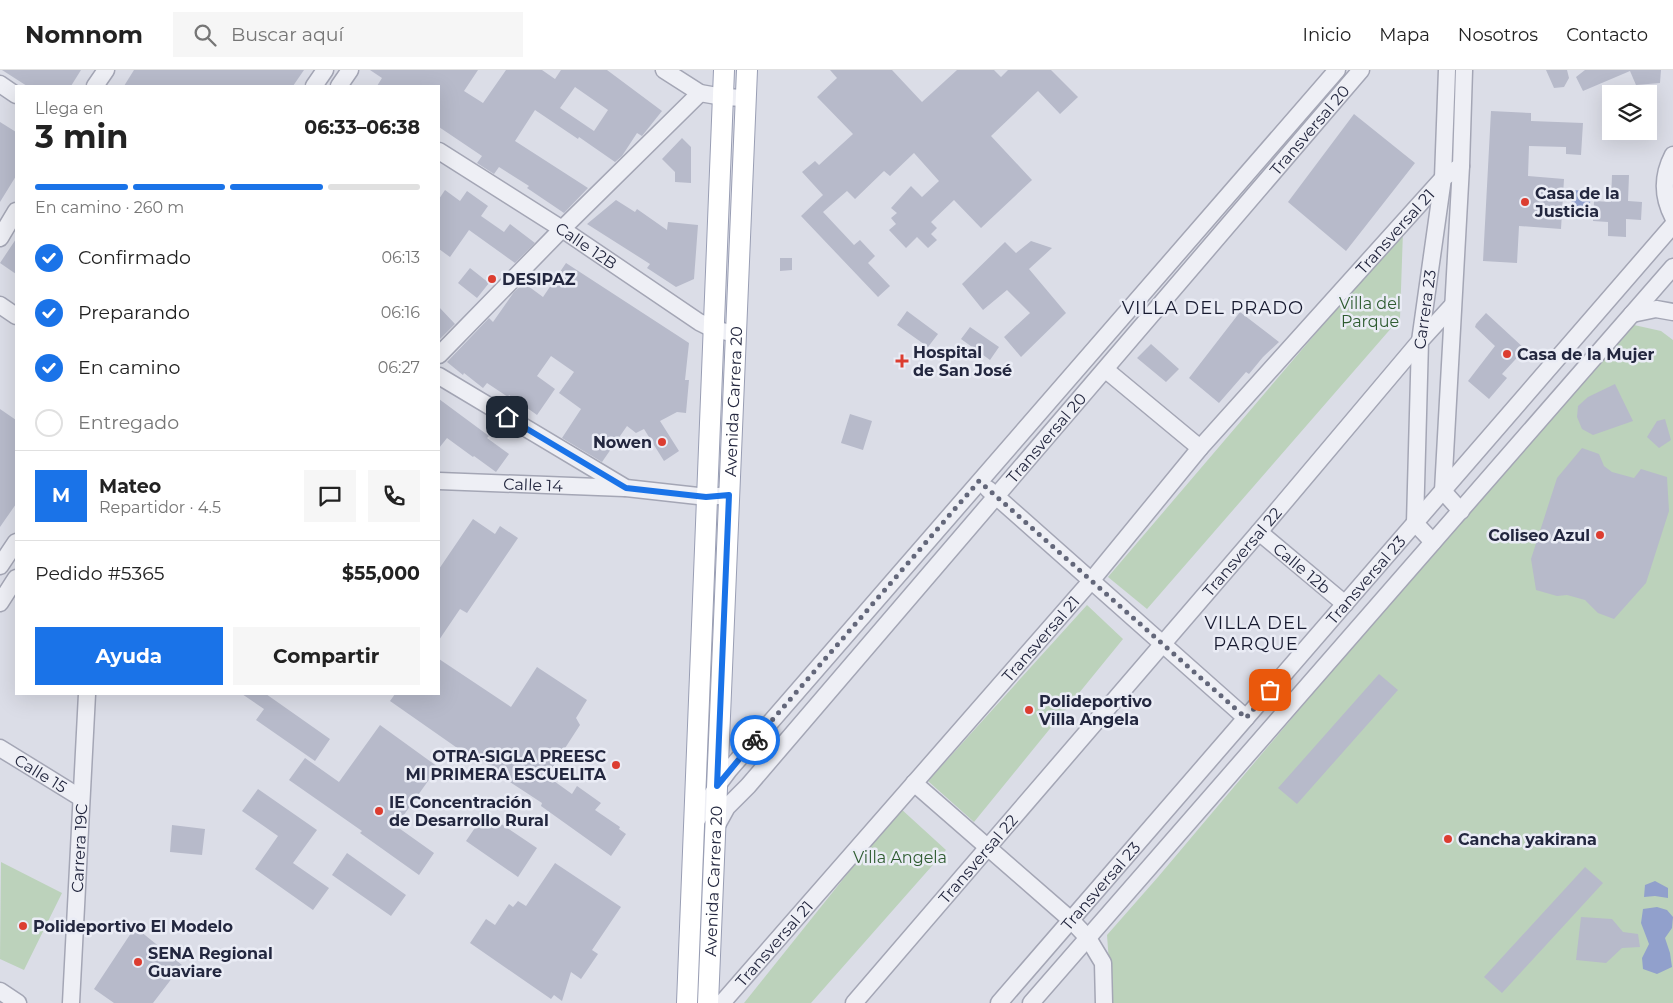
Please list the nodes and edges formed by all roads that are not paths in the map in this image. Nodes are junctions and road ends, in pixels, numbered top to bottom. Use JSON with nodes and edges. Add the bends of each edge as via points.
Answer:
{"nodes":[{"id":1,"x":106,"y":70,"type":"edge"},
{"id":2,"x":325,"y":70,"type":"edge"},
{"id":3,"x":350,"y":70,"type":"edge"},
{"id":4,"x":664,"y":70,"type":"edge"},
{"id":5,"x":724,"y":70,"type":"edge"},
{"id":6,"x":747,"y":70,"type":"edge"},
{"id":7,"x":1337,"y":70,"type":"edge"},
{"id":8,"x":1361,"y":70,"type":"edge"},
{"id":9,"x":1447,"y":70,"type":"edge"},
{"id":10,"x":1464,"y":70,"type":"edge"},
{"id":11,"x":0,"y":84,"type":"edge"},
{"id":12,"x":96,"y":85,"type":"edge"},
{"id":13,"x":315,"y":85,"type":"edge"},
{"id":14,"x":340,"y":85,"type":"edge"},
{"id":15,"x":700,"y":92,"type":"junction"},
{"id":16,"x":15,"y":94,"type":"edge"},
{"id":17,"x":723,"y":97,"type":"junction"},
{"id":18,"x":745,"y":98,"type":"junction"},
{"id":19,"x":440,"y":152,"type":"edge"},
{"id":20,"x":1673,"y":155,"type":"edge"},
{"id":21,"x":1461,"y":166,"type":"junction"},
{"id":22,"x":1443,"y":178,"type":"junction"},
{"id":23,"x":15,"y":213,"type":"edge"},
{"id":24,"x":1673,"y":217,"type":"edge"},
{"id":25,"x":1673,"y":225,"type":"edge"},
{"id":26,"x":562,"y":229,"type":"junction"},
{"id":27,"x":0,"y":238,"type":"edge"},
{"id":28,"x":1673,"y":268,"type":"edge"},
{"id":29,"x":0,"y":305,"type":"edge"},
{"id":30,"x":1452,"y":306,"type":"junction"},
{"id":31,"x":1673,"y":312,"type":"edge"},
{"id":32,"x":1632,"y":314,"type":"junction"},
{"id":33,"x":15,"y":315,"type":"edge"},
{"id":34,"x":713,"y":329,"type":"junction"},
{"id":35,"x":736,"y":334,"type":"junction"},
{"id":36,"x":1420,"y":341,"type":"junction"},
{"id":37,"x":440,"y":354,"type":"edge"},
{"id":38,"x":1106,"y":370,"type":"junction"},
{"id":39,"x":440,"y":377,"type":"edge"},
{"id":40,"x":1200,"y":448,"type":"junction"},
{"id":41,"x":440,"y":481,"type":"edge"},
{"id":42,"x":979,"y":481,"type":"junction"},
{"id":43,"x":626,"y":488,"type":"junction"},
{"id":44,"x":1443,"y":491,"type":"junction"},
{"id":45,"x":729,"y":495,"type":"junction"},
{"id":46,"x":996,"y":496,"type":"junction"},
{"id":47,"x":706,"y":497,"type":"junction"},
{"id":48,"x":1461,"y":511,"type":"junction"},
{"id":49,"x":1415,"y":523,"type":"junction"},
{"id":50,"x":1259,"y":532,"type":"junction"},
{"id":51,"x":1433,"y":542,"type":"junction"},
{"id":52,"x":15,"y":544,"type":"edge"},
{"id":53,"x":0,"y":566,"type":"edge"},
{"id":54,"x":15,"y":580,"type":"edge"},
{"id":55,"x":1091,"y":581,"type":"junction"},
{"id":56,"x":0,"y":603,"type":"edge"},
{"id":57,"x":1345,"y":604,"type":"junction"},
{"id":58,"x":1162,"y":645,"type":"junction"},
{"id":59,"x":87,"y":695,"type":"edge"},
{"id":60,"x":1246,"y":718,"type":"junction"},
{"id":61,"x":0,"y":748,"type":"edge"},
{"id":62,"x":914,"y":783,"type":"junction"},
{"id":63,"x":717,"y":786,"type":"junction"},
{"id":64,"x":81,"y":798,"type":"junction"},
{"id":65,"x":693,"y":828,"type":"junction"},
{"id":66,"x":715,"y":829,"type":"junction"},
{"id":67,"x":988,"y":847,"type":"junction"},
{"id":68,"x":1071,"y":920,"type":"junction"},
{"id":69,"x":1088,"y":938,"type":"junction"},
{"id":70,"x":0,"y":991,"type":"edge"},
{"id":71,"x":18,"y":1003,"type":"edge"},
{"id":72,"x":71,"y":1003,"type":"edge"},
{"id":73,"x":687,"y":1003,"type":"edge"},
{"id":74,"x":708,"y":1003,"type":"edge"},
{"id":75,"x":722,"y":1003,"type":"edge"},
{"id":76,"x":854,"y":1003,"type":"edge"},
{"id":77,"x":999,"y":1003,"type":"edge"},
{"id":78,"x":1031,"y":1003,"type":"edge"},
{"id":79,"x":1104,"y":1003,"type":"edge"}],
"edges":[{"from":1,"to":12,"type":"street"},
{"from":2,"to":13,"type":"street"},
{"from":3,"to":14,"type":"street"},
{"from":4,"to":15,"type":"street"},
{"from":5,"to":17,"type":"main road","name":"Avenida Carrera 20"},
{"from":6,"to":18,"type":"main road","name":"Avenida Carrera 20"},
{"from":7,"to":42,"type":"street","name":"Transversal 20"},
{"from":8,"to":38,"type":"street","name":"Transversal 20"},
{"from":9,"to":22,"type":"street","name":"Carrera 23"},
{"from":10,"to":21,"type":"street","name":"Carrera 23"},
{"from":11,"to":16,"type":"street"},
{"from":15,"to":17,"type":"street"},
{"from":15,"to":26,"type":"street"},
{"from":17,"to":18,"type":"street"},
{"from":17,"to":34,"type":"main road","name":"Avenida Carrera 20"},
{"from":18,"to":35,"type":"main road","name":"Avenida Carrera 20"},
{"from":19,"to":26,"type":"street","name":"Calle 12B"},
{"from":20,"to":24,"type":"street","via":[[1666,168],[1664,186]]},
{"from":21,"to":22,"type":"street","name":"Transversal 21"},
{"from":21,"to":30,"type":"street","name":"Carrera 23"},
{"from":22,"to":36,"type":"street","name":"Carrera 23"},
{"from":22,"to":40,"type":"street","name":"Transversal 21"},
{"from":23,"to":27,"type":"street"},
{"from":25,"to":44,"type":"street","name":"Transversal 23"},
{"from":26,"to":34,"type":"street","name":"Calle 12B"},
{"from":26,"to":37,"type":"street"},
{"from":28,"to":32,"type":"street","name":"Transversal 23"},
{"from":29,"to":33,"type":"street"},
{"from":30,"to":36,"type":"street","name":"Transversal 22"},
{"from":30,"to":44,"type":"street","name":"Carrera 23"},
{"from":31,"to":32,"type":"street","via":[[1656,309]]},
{"from":32,"to":48,"type":"street","name":"Transversal 23"},
{"from":34,"to":35,"type":"street","name":"Calle 12B"},
{"from":34,"to":47,"type":"main road","name":"Avenida Carrera 20"},
{"from":35,"to":45,"type":"main road","name":"Avenida Carrera 20"},
{"from":36,"to":49,"type":"street","name":"Carrera 23"},
{"from":36,"to":50,"type":"street","name":"Transversal 22"},
{"from":38,"to":40,"type":"street"},
{"from":38,"to":46,"type":"street","name":"Transversal 20"},
{"from":39,"to":43,"type":"street"},
{"from":40,"to":55,"type":"street","name":"Transversal 21"},
{"from":41,"to":43,"type":"street","name":"Calle 14"},
{"from":42,"to":46,"type":"street"},
{"from":42,"to":63,"type":"street","name":"Transversal 20"},
{"from":43,"to":47,"type":"street","name":"Calle 14"},
{"from":44,"to":48,"type":"street"},
{"from":44,"to":49,"type":"street","name":"Transversal 23"},
{"from":45,"to":47,"type":"street","name":"Calle 14"},
{"from":45,"to":63,"type":"main road","name":"Avenida Carrera 20"},
{"from":46,"to":55,"type":"street"},
{"from":46,"to":66,"type":"street","name":"Transversal 20","via":[[748,786],[726,807]]},
{"from":47,"to":65,"type":"main road","name":"Avenida Carrera 20"},
{"from":48,"to":51,"type":"street","name":"Transversal 23"},
{"from":49,"to":51,"type":"street"},
{"from":49,"to":57,"type":"street","name":"Transversal 23"},
{"from":50,"to":57,"type":"street","name":"Calle 12b"},
{"from":50,"to":58,"type":"street","name":"Transversal 22"},
{"from":51,"to":69,"type":"street","name":"Transversal 23"},
{"from":52,"to":53,"type":"street"},
{"from":54,"to":56,"type":"street"},
{"from":55,"to":58,"type":"street"},
{"from":55,"to":62,"type":"street","name":"Transversal 21"},
{"from":57,"to":60,"type":"street","name":"Transversal 23"},
{"from":58,"to":60,"type":"street"},
{"from":58,"to":67,"type":"street","name":"Transversal 22"},
{"from":59,"to":64,"type":"street","name":"Carrera 19C"},
{"from":60,"to":68,"type":"street","name":"Transversal 23"},
{"from":61,"to":64,"type":"street","name":"Calle 15"},
{"from":62,"to":67,"type":"street"},
{"from":62,"to":75,"type":"street","name":"Transversal 21"},
{"from":63,"to":65,"type":"street","name":"Transversal 20"},
{"from":63,"to":66,"type":"main road","name":"Avenida Carrera 20"},
{"from":64,"to":72,"type":"street","name":"Carrera 19C"},
{"from":65,"to":73,"type":"main road","name":"Avenida Carrera 20"},
{"from":66,"to":74,"type":"main road","name":"Avenida Carrera 20"},
{"from":67,"to":68,"type":"street"},
{"from":67,"to":76,"type":"street","name":"Transversal 22"},
{"from":68,"to":69,"type":"street"},
{"from":68,"to":77,"type":"street","name":"Transversal 23"},
{"from":69,"to":78,"type":"street","name":"Transversal 23"},
{"from":69,"to":79,"type":"street","via":[[1102,964]]},
{"from":70,"to":71,"type":"street"}]}
